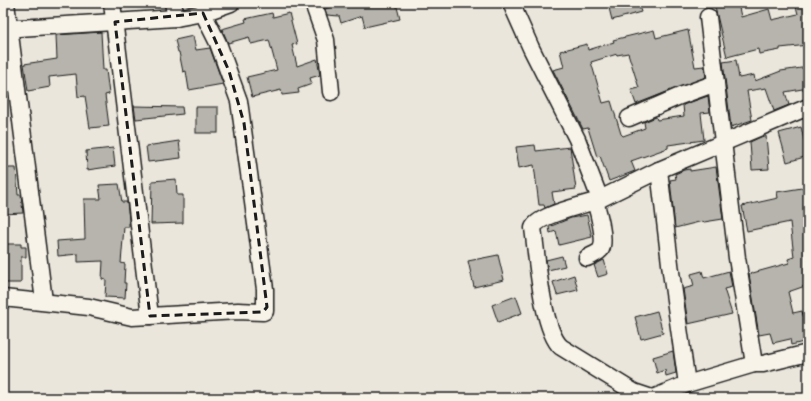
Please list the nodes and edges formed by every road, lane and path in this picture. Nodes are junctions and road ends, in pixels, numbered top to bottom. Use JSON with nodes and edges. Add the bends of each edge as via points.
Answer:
{"nodes":[{"id":1,"x":6,"y":3,"type":"edge"},
{"id":2,"x":112,"y":3,"type":"edge"},
{"id":3,"x":231,"y":3,"type":"edge"},
{"id":4,"x":314,"y":3,"type":"edge"},
{"id":5,"x":511,"y":3,"type":"edge"},
{"id":6,"x":174,"y":11,"type":"edge"},
{"id":7,"x":203,"y":13,"type":"junction"},
{"id":8,"x":708,"y":17,"type":"dead end"},
{"id":9,"x":115,"y":22,"type":"junction"},
{"id":10,"x":6,"y":28,"type":"edge"},
{"id":11,"x":716,"y":83,"type":"junction"},
{"id":12,"x":331,"y":92,"type":"dead end"},
{"id":13,"x":808,"y":107,"type":"edge"},
{"id":14,"x":629,"y":118,"type":"dead end"},
{"id":15,"x":723,"y":144,"type":"junction"},
{"id":16,"x":659,"y":170,"type":"junction"},
{"id":17,"x":598,"y":200,"type":"junction"},
{"id":18,"x":587,"y":258,"type":"dead end"},
{"id":19,"x":3,"y":298,"type":"edge"},
{"id":20,"x":44,"y":301,"type":"junction"},
{"id":21,"x":150,"y":316,"type":"junction"},
{"id":22,"x":808,"y":353,"type":"edge"},
{"id":23,"x":754,"y":364,"type":"junction"},
{"id":24,"x":687,"y":384,"type":"junction"},
{"id":25,"x":652,"y":398,"type":"edge"}],
"edges":[{"from":1,"to":10,"type":"street"},
{"from":2,"to":9,"type":"street"},
{"from":3,"to":7,"type":"street"},
{"from":4,"to":12,"type":"street","via":[[326,40]]},
{"from":5,"to":17,"type":"street","via":[[577,139]]},
{"from":6,"to":7,"type":"street"},
{"from":6,"to":9,"type":"street"},
{"from":7,"to":21,"type":"street","via":[[218,43],[239,101],[244,123],[247,170],[267,307],[263,312]]},
{"from":8,"to":11,"type":"street"},
{"from":9,"to":10,"type":"street"},
{"from":9,"to":21,"type":"street"},
{"from":10,"to":20,"type":"street"},
{"from":11,"to":14,"type":"street"},
{"from":11,"to":15,"type":"street"},
{"from":13,"to":15,"type":"street"},
{"from":15,"to":16,"type":"street"},
{"from":15,"to":23,"type":"street","via":[[737,258]]},
{"from":16,"to":17,"type":"street"},
{"from":16,"to":24,"type":"street"},
{"from":17,"to":18,"type":"street","via":[[603,242],[600,251]]},
{"from":17,"to":25,"type":"street","via":[[543,219],[534,225],[546,313],[555,339],[561,347],[634,392]]},
{"from":19,"to":20,"type":"street"},
{"from":20,"to":21,"type":"street","via":[[89,307],[132,317]]},
{"from":22,"to":23,"type":"street"},
{"from":23,"to":24,"type":"street"},
{"from":24,"to":25,"type":"street"}]}
